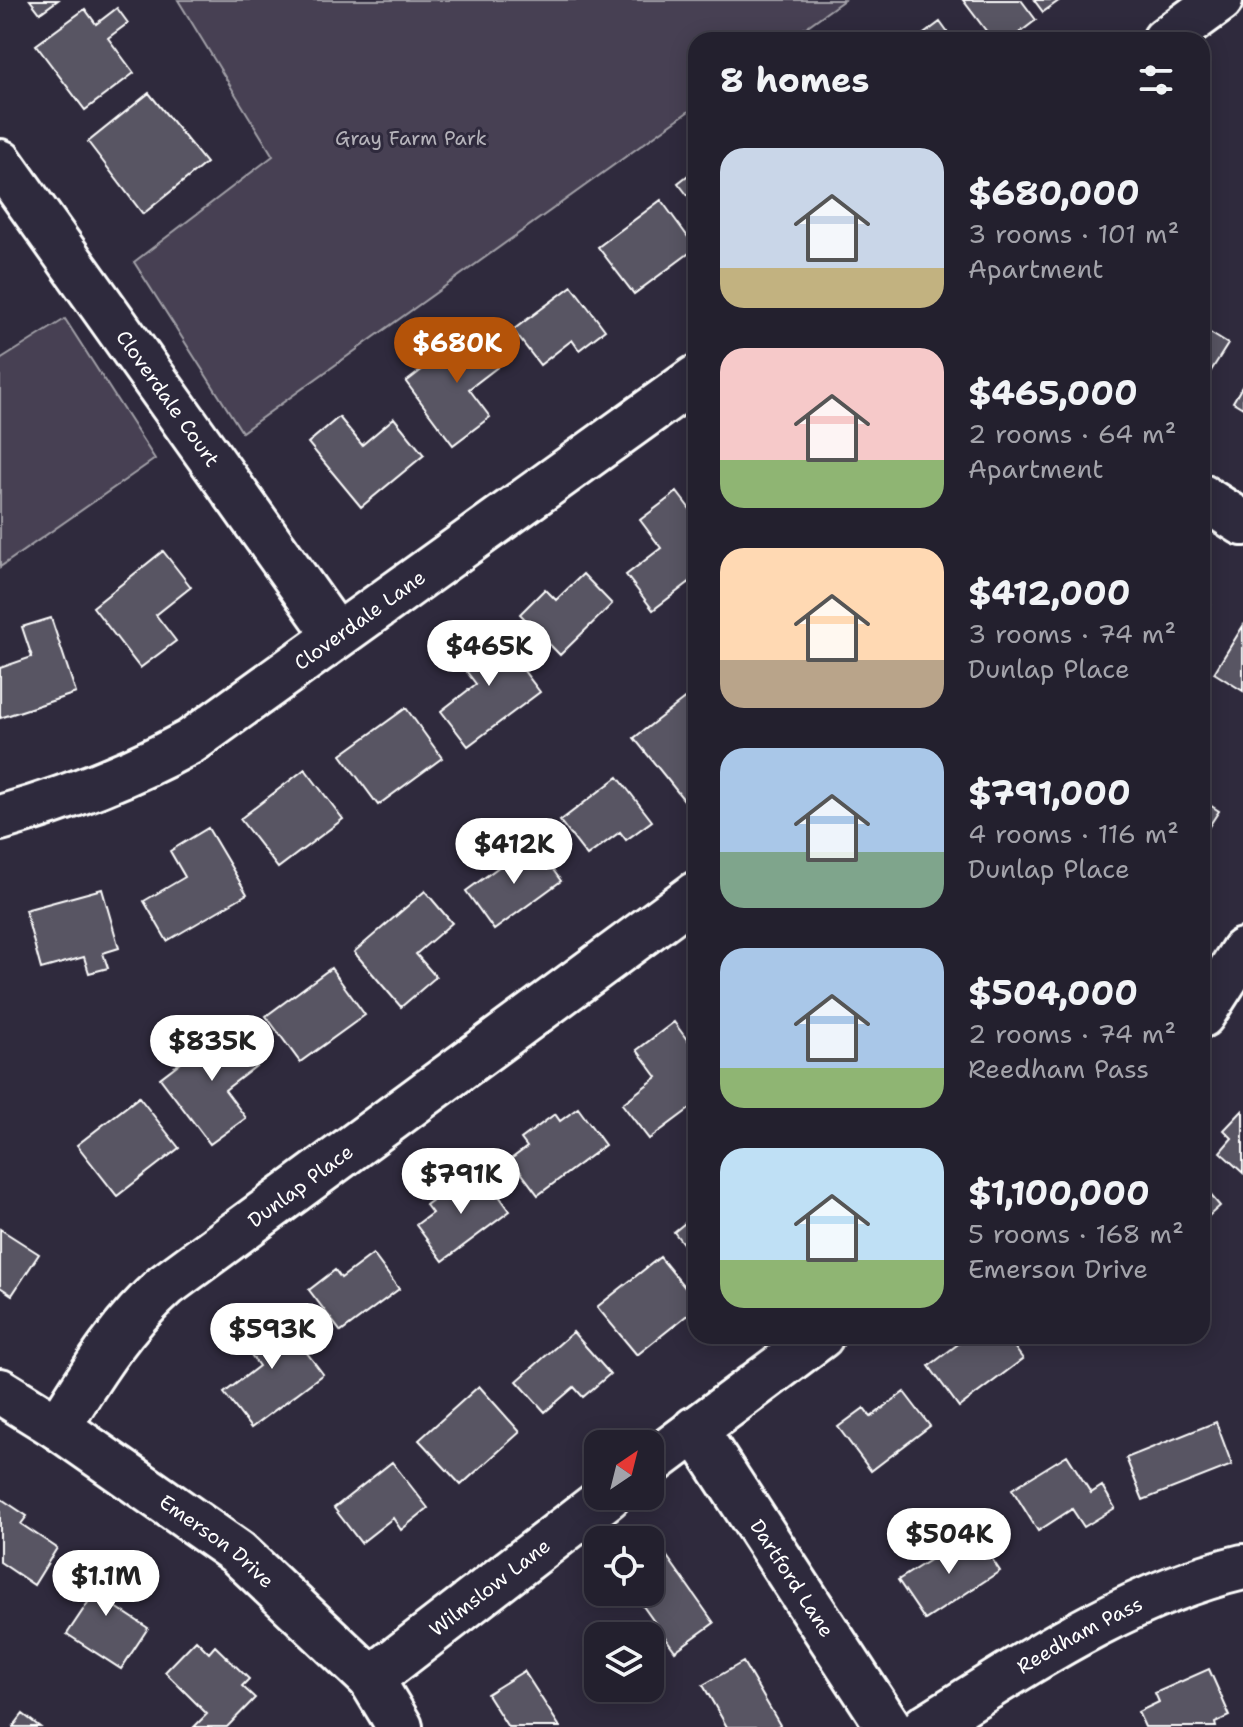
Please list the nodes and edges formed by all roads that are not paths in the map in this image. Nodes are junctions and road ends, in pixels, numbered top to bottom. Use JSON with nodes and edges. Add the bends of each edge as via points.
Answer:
{"nodes":[{"id":1,"x":1220,"y":0,"type":"edge"},
{"id":2,"x":1176,"y":32,"type":"edge"},
{"id":3,"x":0,"y":162,"type":"edge"},
{"id":4,"x":688,"y":384,"type":"edge"},
{"id":5,"x":1210,"y":502,"type":"edge"},
{"id":6,"x":1243,"y":523,"type":"edge"},
{"id":7,"x":336,"y":635,"type":"junction"},
{"id":8,"x":0,"y":818,"type":"edge"},
{"id":9,"x":688,"y":900,"type":"edge"},
{"id":10,"x":1243,"y":951,"type":"edge"},
{"id":11,"x":1210,"y":998,"type":"edge"},
{"id":12,"x":810,"y":1344,"type":"edge"},
{"id":13,"x":0,"y":1391,"type":"edge"},
{"id":14,"x":58,"y":1427,"type":"junction"},
{"id":15,"x":695,"y":1429,"type":"junction"},
{"id":16,"x":664,"y":1453,"type":"edge"},
{"id":17,"x":590,"y":1510,"type":"edge"},
{"id":18,"x":1243,"y":1567,"type":"edge"},
{"id":19,"x":371,"y":1679,"type":"junction"},
{"id":20,"x":400,"y":1727,"type":"edge"},
{"id":21,"x":889,"y":1727,"type":"edge"},
{"id":22,"x":925,"y":1727,"type":"edge"}],
"edges":[{"from":1,"to":2,"type":"street"},
{"from":3,"to":7,"type":"street","name":"Cloverdale Court"},
{"from":4,"to":7,"type":"street","name":"Cloverdale Lane"},
{"from":5,"to":6,"type":"street"},
{"from":7,"to":8,"type":"street","name":"Cloverdale Lane","via":[[190,742],[137,770]]},
{"from":9,"to":14,"type":"street","name":"Dunlap Place","via":[[166,1285],[125,1326]]},
{"from":10,"to":11,"type":"street"},
{"from":12,"to":15,"type":"street"},
{"from":13,"to":14,"type":"street","name":"Emerson Drive"},
{"from":14,"to":19,"type":"street","name":"Emerson Drive","via":[[237,1552]]},
{"from":15,"to":16,"type":"street"},
{"from":15,"to":21,"type":"street","name":"Dartford Lane"},
{"from":17,"to":19,"type":"street","name":"Wilmslow Lane"},
{"from":18,"to":22,"type":"street","name":"Reedham Pass","via":[[1194,1578],[1114,1614]]},
{"from":19,"to":20,"type":"street","name":"Emerson Drive"}]}
